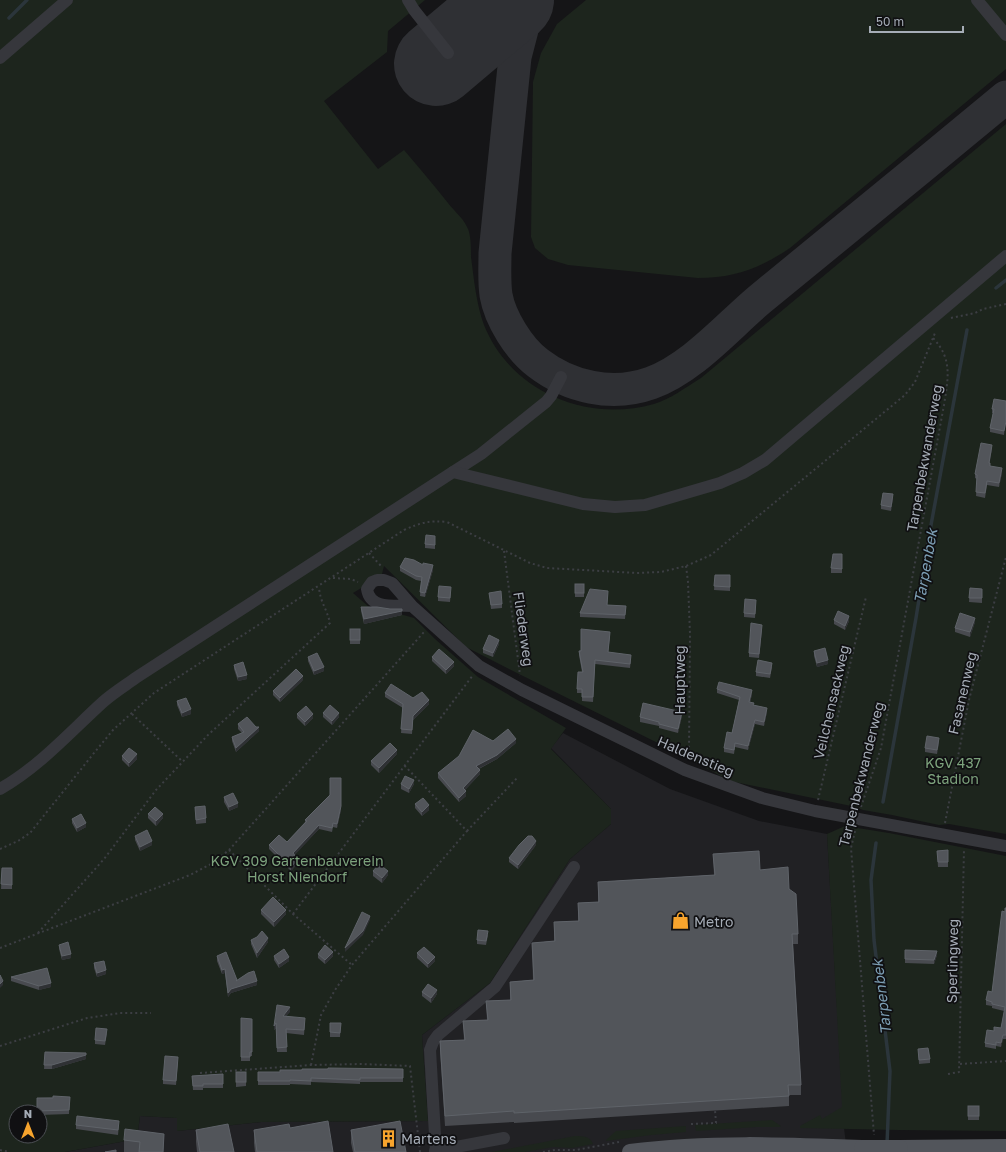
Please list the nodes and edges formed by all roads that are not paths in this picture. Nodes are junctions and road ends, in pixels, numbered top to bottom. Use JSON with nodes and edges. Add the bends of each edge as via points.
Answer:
{"nodes":[{"id":1,"x":67,"y":0,"type":"edge"},
{"id":2,"x":408,"y":0,"type":"edge"},
{"id":3,"x":977,"y":0,"type":"edge"},
{"id":4,"x":1006,"y":35,"type":"edge"},
{"id":5,"x":448,"y":53,"type":"dead end"},
{"id":6,"x":0,"y":58,"type":"edge"},
{"id":7,"x":1006,"y":256,"type":"edge"},
{"id":8,"x":562,"y":377,"type":"dead end"},
{"id":9,"x":452,"y":472,"type":"junction"},
{"id":10,"x":412,"y":606,"type":"junction"},
{"id":11,"x":0,"y":789,"type":"edge"},
{"id":12,"x":1006,"y":846,"type":"edge"},
{"id":13,"x":574,"y":867,"type":"dead end"},
{"id":14,"x":504,"y":1138,"type":"dead end"},
{"id":15,"x":1006,"y":1147,"type":"edge"},
{"id":16,"x":771,"y":1149,"type":"edge"},
{"id":17,"x":457,"y":1150,"type":"edge"},
{"id":18,"x":435,"y":1152,"type":"edge"},
{"id":19,"x":630,"y":1152,"type":"edge"}],
"edges":[{"from":1,"to":6,"type":"street"},
{"from":2,"to":5,"type":"street"},
{"from":3,"to":4,"type":"street"},
{"from":7,"to":9,"type":"street","via":[[765,460],[720,484],[645,505],[616,507],[583,504]]},
{"from":8,"to":9,"type":"street","via":[[546,402],[481,454]]},
{"from":9,"to":11,"type":"street","via":[[137,677],[104,701],[33,766]]},
{"from":10,"to":10,"type":"street","name":"Haldenstieg","via":[[392,583],[377,580],[367,589],[368,596],[373,602]]},
{"from":10,"to":12,"type":"street","name":"Haldenstieg","via":[[479,666],[522,690],[685,770],[762,798],[815,811]]},
{"from":13,"to":18,"type":"street","via":[[495,987],[433,1042],[430,1050]]},
{"from":14,"to":17,"type":"street"},
{"from":15,"to":16,"type":"main road","bridge":true,"via":[[900,1148],[868,1143]]},
{"from":16,"to":19,"type":"main road","via":[[692,1146]]},
{"from":17,"to":18,"type":"street"}]}
